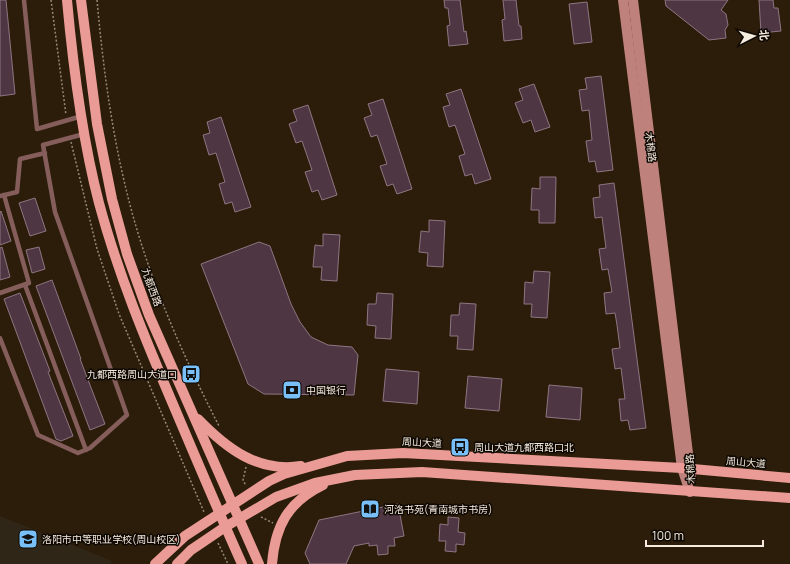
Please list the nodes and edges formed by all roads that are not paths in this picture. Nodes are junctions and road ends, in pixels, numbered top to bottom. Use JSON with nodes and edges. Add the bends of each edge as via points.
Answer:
{"nodes":[{"id":1,"x":24,"y":0,"type":"edge"},
{"id":2,"x":67,"y":0,"type":"edge"},
{"id":3,"x":81,"y":0,"type":"edge"},
{"id":4,"x":623,"y":0,"type":"edge"},
{"id":5,"x":633,"y":0,"type":"edge"},
{"id":6,"x":82,"y":116,"type":"junction"},
{"id":7,"x":85,"y":133,"type":"junction"},
{"id":8,"x":44,"y":153,"type":"junction"},
{"id":9,"x":2,"y":196,"type":"edge"},
{"id":10,"x":25,"y":285,"type":"junction"},
{"id":11,"x":0,"y":293,"type":"edge"},
{"id":12,"x":0,"y":338,"type":"edge"},
{"id":13,"x":193,"y":413,"type":"junction"},
{"id":14,"x":86,"y":450,"type":"junction"},
{"id":15,"x":326,"y":461,"type":"junction"},
{"id":16,"x":687,"y":469,"type":"junction"},
{"id":17,"x":339,"y":477,"type":"junction"},
{"id":18,"x":790,"y":478,"type":"edge"},
{"id":19,"x":690,"y":492,"type":"junction"},
{"id":20,"x":790,"y":498,"type":"edge"},
{"id":21,"x":232,"y":504,"type":"junction"},
{"id":22,"x":219,"y":513,"type":"junction"},
{"id":23,"x":238,"y":518,"type":"junction"},
{"id":24,"x":225,"y":526,"type":"junction"},
{"id":25,"x":156,"y":564,"type":"edge"},
{"id":26,"x":177,"y":564,"type":"edge"},
{"id":27,"x":242,"y":564,"type":"edge"},
{"id":28,"x":259,"y":564,"type":"edge"},
{"id":29,"x":272,"y":564,"type":"edge"}],
"edges":[{"from":1,"to":6,"type":"lane","via":[[37,128]]},
{"from":2,"to":6,"type":"main road"},
{"from":3,"to":13,"type":"main road","name":"九都西路","via":[[91,89],[112,199],[127,254],[149,315]]},
{"from":4,"to":16,"type":"main road","name":"木棉路"},
{"from":5,"to":16,"type":"main road","name":"木棉路"},
{"from":6,"to":7,"type":"main road"},
{"from":7,"to":8,"type":"lane","via":[[43,144]]},
{"from":7,"to":22,"type":"main road","via":[[99,201],[132,306]]},
{"from":8,"to":9,"type":"lane","via":[[20,159],[17,192]]},
{"from":8,"to":14,"type":"lane","via":[[55,212],[127,415]]},
{"from":9,"to":10,"type":"lane","via":[[29,283]]},
{"from":10,"to":11,"type":"lane"},
{"from":10,"to":14,"type":"lane"},
{"from":12,"to":14,"type":"lane","via":[[38,435],[78,453]]},
{"from":13,"to":15,"type":"main road","via":[[230,448],[266,465],[294,467]]},
{"from":13,"to":21,"type":"main road","name":"九都西路"},
{"from":15,"to":16,"type":"main road","name":"周山大道","via":[[367,454],[404,453]]},
{"from":15,"to":21,"type":"main road","name":"周山大道","via":[[284,474]]},
{"from":16,"to":18,"type":"main road","name":"周山大道"},
{"from":16,"to":19,"type":"main road","name":"木棉路"},
{"from":17,"to":19,"type":"main road","via":[[422,472]]},
{"from":17,"to":23,"type":"main road","via":[[295,489]]},
{"from":17,"to":29,"type":"main road","via":[[303,496],[286,513],[280,526]]},
{"from":19,"to":20,"type":"main road"},
{"from":21,"to":22,"type":"main road","name":"周山大道"},
{"from":21,"to":23,"type":"main road","name":"九都西路"},
{"from":22,"to":24,"type":"main road"},
{"from":22,"to":25,"type":"main road","name":"周山大道","via":[[185,536]]},
{"from":23,"to":24,"type":"main road"},
{"from":23,"to":28,"type":"main road","name":"九都西路"},
{"from":24,"to":26,"type":"main road","via":[[191,550]]},
{"from":24,"to":27,"type":"main road"}]}
